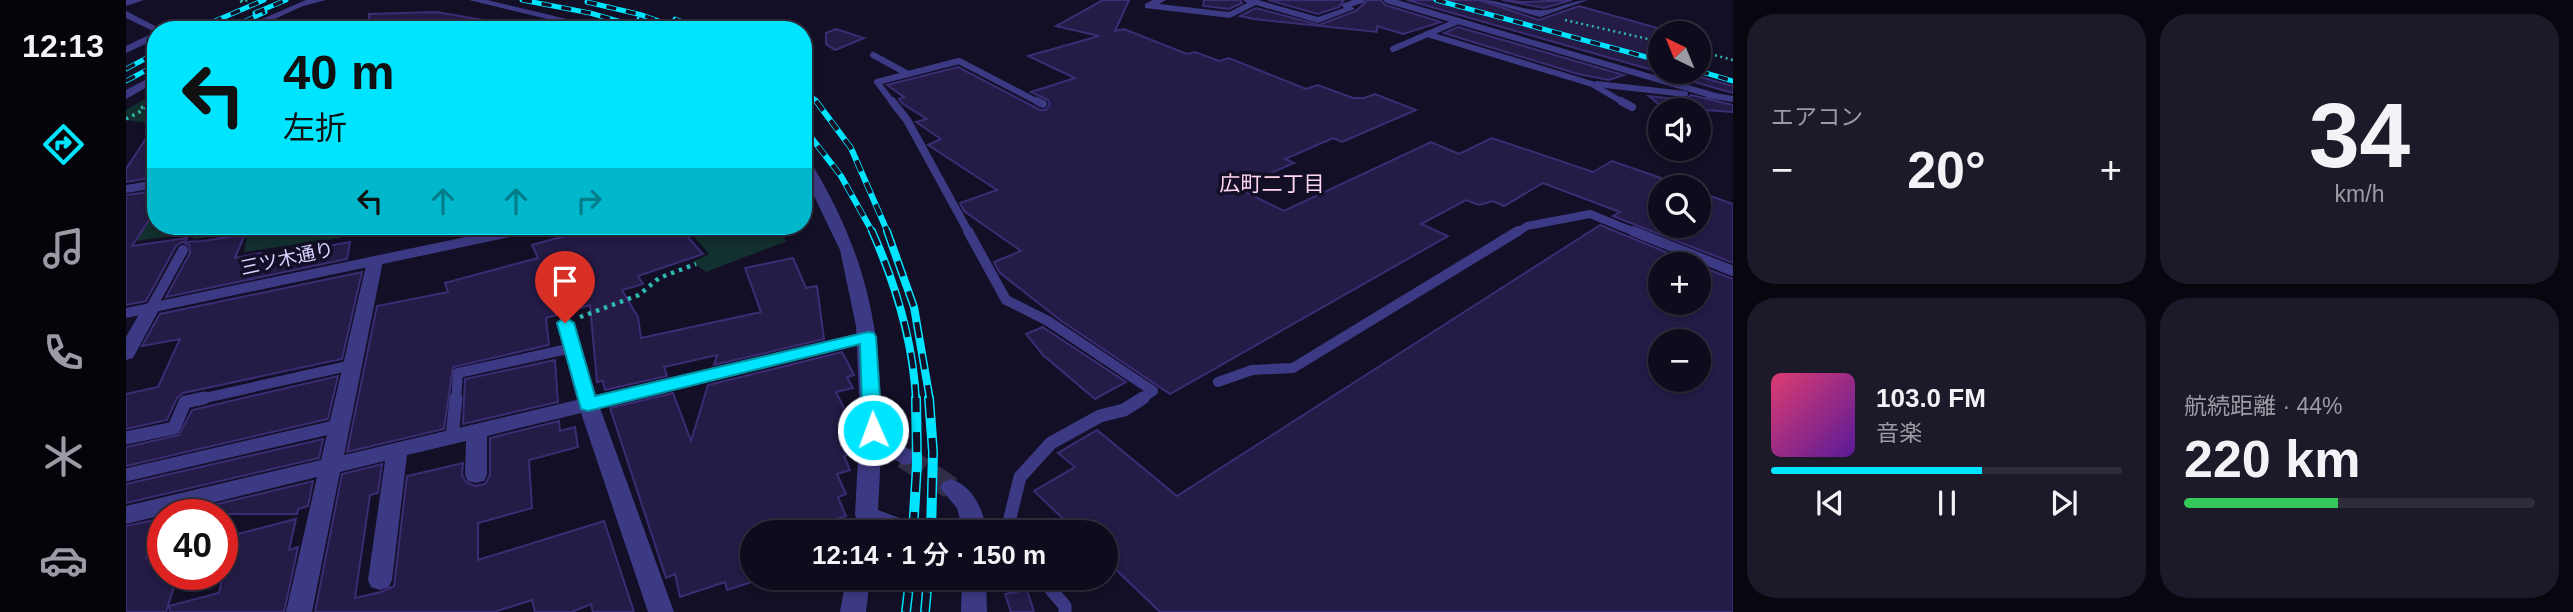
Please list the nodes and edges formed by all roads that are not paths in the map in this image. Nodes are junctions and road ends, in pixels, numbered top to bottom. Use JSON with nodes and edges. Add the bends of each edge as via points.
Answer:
{"nodes":[{"id":1,"x":139,"y":0,"type":"edge"},
{"id":2,"x":321,"y":0,"type":"edge"},
{"id":3,"x":474,"y":0,"type":"edge"},
{"id":4,"x":1161,"y":0,"type":"edge"},
{"id":5,"x":1362,"y":0,"type":"edge"},
{"id":6,"x":1387,"y":0,"type":"edge"},
{"id":7,"x":1486,"y":0,"type":"edge"},
{"id":8,"x":1583,"y":0,"type":"edge"},
{"id":9,"x":1252,"y":1,"type":"edge"},
{"id":10,"x":126,"y":3,"type":"edge"},
{"id":11,"x":1345,"y":4,"type":"joint"},
{"id":12,"x":126,"y":14,"type":"edge"},
{"id":13,"x":262,"y":21,"type":"edge"},
{"id":14,"x":568,"y":21,"type":"edge"},
{"id":15,"x":1458,"y":21,"type":"junction"},
{"id":16,"x":147,"y":24,"type":"edge"},
{"id":17,"x":1427,"y":34,"type":"junction"},
{"id":18,"x":147,"y":40,"type":"edge"},
{"id":19,"x":1394,"y":48,"type":"dead end"},
{"id":20,"x":126,"y":50,"type":"edge"},
{"id":21,"x":873,"y":55,"type":"dead end"},
{"id":22,"x":908,"y":74,"type":"junction"},
{"id":23,"x":147,"y":82,"type":"edge"},
{"id":24,"x":1592,"y":84,"type":"junction"},
{"id":25,"x":126,"y":95,"type":"edge"},
{"id":26,"x":1715,"y":96,"type":"junction"},
{"id":27,"x":1733,"y":99,"type":"edge"},
{"id":28,"x":1043,"y":104,"type":"dead end"},
{"id":29,"x":1632,"y":107,"type":"dead end"},
{"id":30,"x":812,"y":177,"type":"edge"},
{"id":31,"x":147,"y":186,"type":"edge"},
{"id":32,"x":126,"y":189,"type":"edge"},
{"id":33,"x":497,"y":235,"type":"edge"},
{"id":34,"x":183,"y":250,"type":"dead end"},
{"id":35,"x":375,"y":261,"type":"junction"},
{"id":36,"x":1733,"y":271,"type":"edge"},
{"id":37,"x":151,"y":308,"type":"junction"},
{"id":38,"x":126,"y":313,"type":"edge"},
{"id":39,"x":565,"y":323,"type":"road end"},
{"id":40,"x":868,"y":337,"type":"junction"},
{"id":41,"x":572,"y":348,"type":"junction"},
{"id":42,"x":126,"y":354,"type":"edge"},
{"id":43,"x":352,"y":365,"type":"junction"},
{"id":44,"x":1218,"y":382,"type":"dead end"},
{"id":45,"x":588,"y":404,"type":"junction"},
{"id":46,"x":338,"y":426,"type":"junction"},
{"id":47,"x":477,"y":431,"type":"junction"},
{"id":48,"x":872,"y":435,"type":"junction"},
{"id":49,"x":452,"y":437,"type":"junction"},
{"id":50,"x":126,"y":438,"type":"edge"},
{"id":51,"x":397,"y":450,"type":"junction"},
{"id":52,"x":904,"y":457,"type":"tunnel mouth"},
{"id":53,"x":329,"y":466,"type":"junction"},
{"id":54,"x":126,"y":475,"type":"edge"},
{"id":55,"x":476,"y":475,"type":"dead end"},
{"id":56,"x":950,"y":488,"type":"tunnel mouth"},
{"id":57,"x":126,"y":515,"type":"edge"},
{"id":58,"x":865,"y":520,"type":"edge"},
{"id":59,"x":973,"y":520,"type":"edge"},
{"id":60,"x":1011,"y":520,"type":"edge"},
{"id":61,"x":380,"y":580,"type":"dead end"},
{"id":62,"x":856,"y":590,"type":"edge"},
{"id":63,"x":1051,"y":590,"type":"edge"},
{"id":64,"x":299,"y":612,"type":"edge"},
{"id":65,"x":661,"y":612,"type":"edge"},
{"id":66,"x":853,"y":612,"type":"edge"},
{"id":67,"x":1065,"y":612,"type":"edge"}],
"edges":[{"from":1,"to":10,"type":"street"},
{"from":2,"to":13,"type":"street"},
{"from":3,"to":14,"type":"street"},
{"from":4,"to":9,"type":"street","via":[[1148,5],[1230,15]]},
{"from":5,"to":11,"type":"lane"},
{"from":6,"to":15,"type":"lane"},
{"from":7,"to":8,"type":"street","via":[[1540,14]]},
{"from":9,"to":11,"type":"street","via":[[1318,20],[1350,9]]},
{"from":12,"to":16,"type":"street"},
{"from":15,"to":17,"type":"lane"},
{"from":15,"to":26,"type":"lane"},
{"from":17,"to":19,"type":"lane"},
{"from":17,"to":24,"type":"lane"},
{"from":18,"to":20,"type":"street"},
{"from":21,"to":22,"type":"lane"},
{"from":22,"to":28,"type":"lane","via":[[959,61]]},
{"from":22,"to":60,"type":"lane","via":[[877,82],[908,120],[1006,300],[1048,321],[1153,391],[1124,410],[1100,416],[1051,443],[1020,477]]},
{"from":23,"to":25,"type":"street"},
{"from":24,"to":26,"type":"lane"},
{"from":24,"to":29,"type":"lane"},
{"from":26,"to":27,"type":"lane"},
{"from":30,"to":40,"type":"street","via":[[852,262]]},
{"from":31,"to":32,"type":"street"},
{"from":33,"to":35,"type":"street","name":"三ツ木通り"},
{"from":34,"to":37,"type":"lane"},
{"from":35,"to":37,"type":"street","name":"三ツ木通り"},
{"from":35,"to":43,"type":"street"},
{"from":36,"to":44,"type":"lane","via":[[1590,214],[1527,226],[1293,368],[1252,370]]},
{"from":37,"to":38,"type":"street","name":"三ツ木通り"},
{"from":37,"to":42,"type":"street"},
{"from":39,"to":41,"type":"street"},
{"from":40,"to":45,"type":"street"},
{"from":40,"to":48,"type":"street"},
{"from":41,"to":45,"type":"street"},
{"from":41,"to":49,"type":"lane","via":[[458,373]]},
{"from":43,"to":46,"type":"street"},
{"from":43,"to":50,"type":"lane","via":[[185,402],[174,428]]},
{"from":45,"to":47,"type":"street"},
{"from":45,"to":65,"type":"street"},
{"from":46,"to":53,"type":"street"},
{"from":46,"to":54,"type":"lane"},
{"from":47,"to":49,"type":"street"},
{"from":47,"to":55,"type":"street"},
{"from":48,"to":52,"type":"street"},
{"from":48,"to":58,"type":"street"},
{"from":49,"to":51,"type":"street"},
{"from":51,"to":53,"type":"street"},
{"from":51,"to":61,"type":"street"},
{"from":53,"to":57,"type":"street"},
{"from":53,"to":64,"type":"street"},
{"from":56,"to":59,"type":"street","via":[[963,496]]},
{"from":62,"to":66,"type":"street"},
{"from":63,"to":67,"type":"lane"}]}
